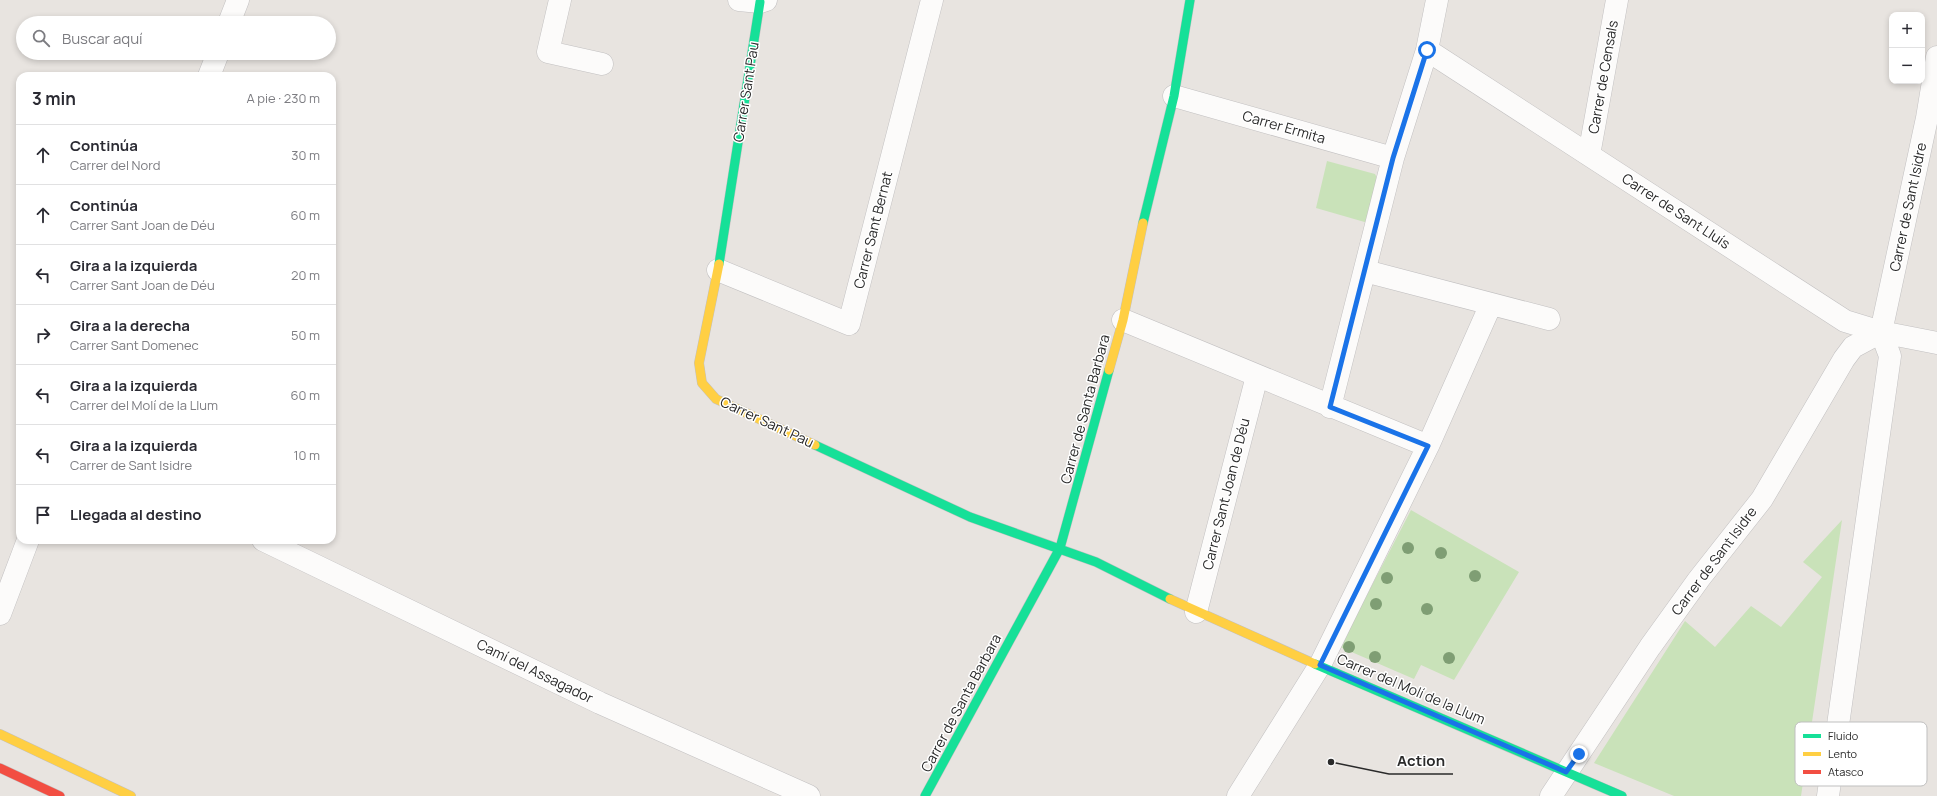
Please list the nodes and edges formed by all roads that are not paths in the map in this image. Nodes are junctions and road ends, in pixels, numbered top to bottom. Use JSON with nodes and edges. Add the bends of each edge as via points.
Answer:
{"nodes":[{"id":1,"x":238,"y":0,"type":"edge"},
{"id":2,"x":560,"y":0,"type":"edge"},
{"id":3,"x":739,"y":0,"type":"edge"},
{"id":4,"x":932,"y":0,"type":"edge"},
{"id":5,"x":1190,"y":0,"type":"edge"},
{"id":6,"x":1437,"y":0,"type":"edge"},
{"id":7,"x":1617,"y":0,"type":"edge"},
{"id":8,"x":763,"y":1,"type":"edge"},
{"id":9,"x":232,"y":16,"type":"edge"},
{"id":10,"x":1427,"y":50,"type":"junction"},
{"id":11,"x":1937,"y":57,"type":"edge"},
{"id":12,"x":215,"y":60,"type":"edge"},
{"id":13,"x":602,"y":64,"type":"dead end"},
{"id":14,"x":211,"y":72,"type":"edge"},
{"id":15,"x":1174,"y":96,"type":"junction"},
{"id":16,"x":1589,"y":155,"type":"junction"},
{"id":17,"x":1393,"y":158,"type":"junction"},
{"id":18,"x":718,"y":270,"type":"junction"},
{"id":19,"x":1365,"y":271,"type":"junction"},
{"id":20,"x":1491,"y":304,"type":"junction"},
{"id":21,"x":1549,"y":319,"type":"dead end"},
{"id":22,"x":1123,"y":320,"type":"junction"},
{"id":23,"x":1881,"y":332,"type":"junction"},
{"id":24,"x":1937,"y":343,"type":"edge"},
{"id":25,"x":1257,"y":376,"type":"junction"},
{"id":26,"x":1330,"y":407,"type":"junction"},
{"id":27,"x":1428,"y":446,"type":"junction"},
{"id":28,"x":26,"y":544,"type":"edge"},
{"id":29,"x":271,"y":544,"type":"edge"},
{"id":30,"x":1060,"y":548,"type":"junction"},
{"id":31,"x":1196,"y":612,"type":"junction"},
{"id":32,"x":0,"y":614,"type":"edge"},
{"id":33,"x":1320,"y":665,"type":"junction"},
{"id":34,"x":1838,"y":722,"type":"edge"},
{"id":35,"x":0,"y":734,"type":"edge"},
{"id":36,"x":0,"y":768,"type":"edge"},
{"id":37,"x":1566,"y":772,"type":"junction"},
{"id":38,"x":1829,"y":786,"type":"edge"},
{"id":39,"x":60,"y":796,"type":"edge"},
{"id":40,"x":131,"y":796,"type":"edge"},
{"id":41,"x":809,"y":796,"type":"edge"},
{"id":42,"x":925,"y":796,"type":"edge"},
{"id":43,"x":1238,"y":796,"type":"edge"},
{"id":44,"x":1551,"y":796,"type":"edge"},
{"id":45,"x":1622,"y":796,"type":"edge"},
{"id":46,"x":1828,"y":796,"type":"edge"}],
"edges":[{"from":1,"to":9,"type":"street"},
{"from":2,"to":13,"type":"street","via":[[548,52]]},
{"from":3,"to":8,"type":"street","name":"Carrer Sant Pau"},
{"from":4,"to":18,"type":"street","name":"Carrer Sant Bernat","via":[[849,324]]},
{"from":5,"to":15,"type":"street","name":"Carrer de Santa Barbara"},
{"from":6,"to":10,"type":"street"},
{"from":7,"to":16,"type":"street","name":"Carrer de Censals"},
{"from":8,"to":18,"type":"street","name":"Carrer Sant Pau"},
{"from":10,"to":16,"type":"street","name":"Carrer de Sant Lluís"},
{"from":10,"to":17,"type":"street"},
{"from":11,"to":23,"type":"street","name":"Carrer de Sant Isidre","via":[[1927,118]]},
{"from":12,"to":14,"type":"street"},
{"from":15,"to":17,"type":"street","name":"Carrer Ermita"},
{"from":15,"to":22,"type":"street","name":"Carrer de Santa Barbara"},
{"from":16,"to":23,"type":"street","name":"Carrer de Sant Lluís","via":[[1845,321]]},
{"from":17,"to":19,"type":"street"},
{"from":18,"to":30,"type":"street","name":"Carrer Sant Pau","via":[[699,363],[702,383],[716,399],[970,517]]},
{"from":19,"to":20,"type":"street"},
{"from":19,"to":26,"type":"street"},
{"from":20,"to":21,"type":"street"},
{"from":20,"to":27,"type":"street"},
{"from":22,"to":25,"type":"street"},
{"from":22,"to":30,"type":"street","name":"Carrer de Santa Barbara"},
{"from":23,"to":24,"type":"street","name":"Carrer de Sant Lluís"},
{"from":23,"to":34,"type":"street","via":[[1890,356]]},
{"from":23,"to":37,"type":"street","name":"Carrer de Sant Isidre","via":[[1853,347],[1844,359],[1762,499],[1650,647]]},
{"from":25,"to":26,"type":"street"},
{"from":25,"to":31,"type":"street","name":"Carrer Sant Joan de Déu"},
{"from":26,"to":27,"type":"street"},
{"from":27,"to":33,"type":"street"},
{"from":28,"to":32,"type":"street"},
{"from":29,"to":41,"type":"street","name":"Camí del Assagador","via":[[600,703]]},
{"from":30,"to":31,"type":"street","name":"Carrer del Molí de la Llum","via":[[1096,562]]},
{"from":30,"to":42,"type":"street","name":"Carrer de Santa Barbara"},
{"from":31,"to":33,"type":"street","name":"Carrer del Molí de la Llum"},
{"from":33,"to":37,"type":"street","name":"Carrer del Molí de la Llum"},
{"from":33,"to":43,"type":"street"},
{"from":35,"to":40,"type":"street"},
{"from":36,"to":39,"type":"street"},
{"from":37,"to":44,"type":"street","name":"Carrer de Sant Isidre"},
{"from":37,"to":45,"type":"street","name":"Carrer del Molí de la Llum"},
{"from":38,"to":46,"type":"street"}]}
